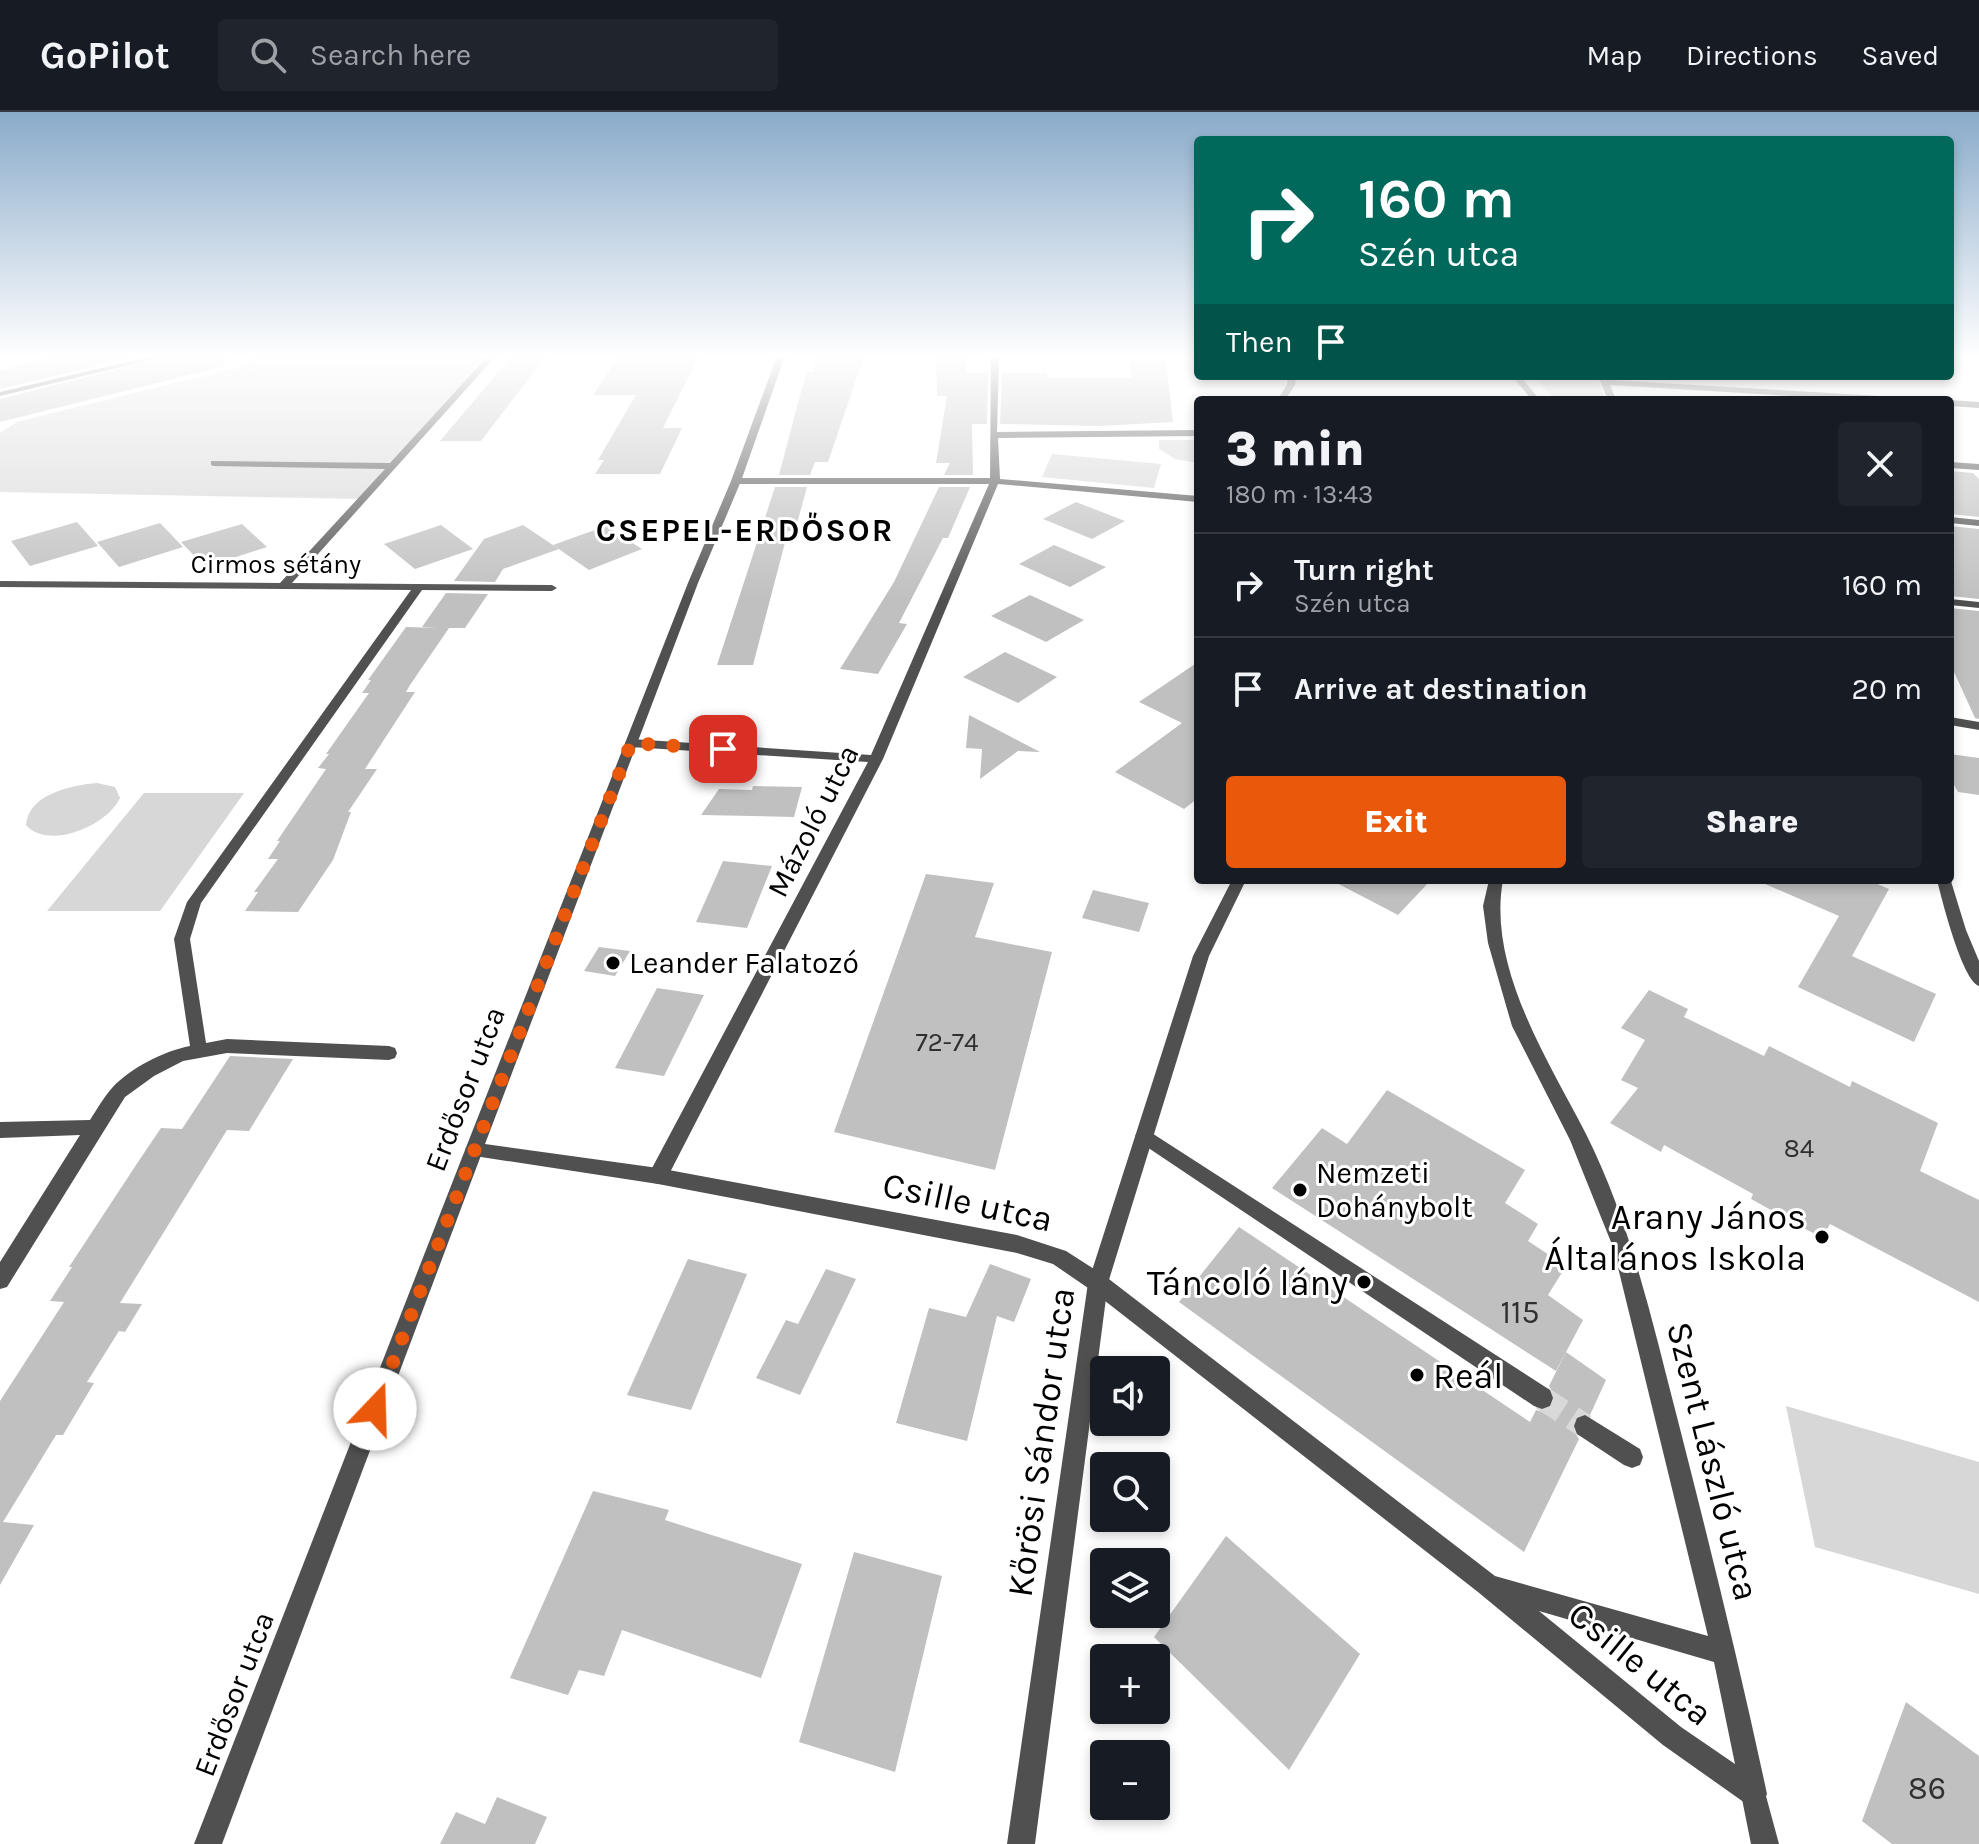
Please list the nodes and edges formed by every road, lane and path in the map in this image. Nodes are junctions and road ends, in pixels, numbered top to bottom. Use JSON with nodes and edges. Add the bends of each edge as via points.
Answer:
{"nodes":[{"id":1,"x":418,"y":437,"type":"edge"},
{"id":2,"x":752,"y":437,"type":"edge"},
{"id":3,"x":993,"y":437,"type":"edge"},
{"id":4,"x":214,"y":463,"type":"dead end"},
{"id":5,"x":1954,"y":465,"type":"edge"},
{"id":6,"x":391,"y":466,"type":"junction"},
{"id":7,"x":1979,"y":467,"type":"edge"},
{"id":8,"x":736,"y":481,"type":"junction"},
{"id":9,"x":995,"y":481,"type":"junction"},
{"id":10,"x":1194,"y":499,"type":"edge"},
{"id":11,"x":1954,"y":520,"type":"edge"},
{"id":12,"x":1979,"y":523,"type":"edge"},
{"id":13,"x":0,"y":584,"type":"edge"},
{"id":14,"x":283,"y":586,"type":"junction"},
{"id":15,"x":419,"y":587,"type":"junction"},
{"id":16,"x":552,"y":588,"type":"dead end"},
{"id":17,"x":1954,"y":602,"type":"edge"},
{"id":18,"x":1979,"y":605,"type":"edge"},
{"id":19,"x":1954,"y":722,"type":"edge"},
{"id":20,"x":1979,"y":726,"type":"edge"},
{"id":21,"x":631,"y":743,"type":"junction"},
{"id":22,"x":876,"y":759,"type":"junction"},
{"id":23,"x":1237,"y":884,"type":"edge"},
{"id":24,"x":1495,"y":884,"type":"edge"},
{"id":25,"x":1945,"y":884,"type":"edge"},
{"id":26,"x":1979,"y":980,"type":"edge"},
{"id":27,"x":199,"y":1050,"type":"junction"},
{"id":28,"x":389,"y":1053,"type":"dead end"},
{"id":29,"x":95,"y":1127,"type":"junction"},
{"id":30,"x":0,"y":1130,"type":"edge"},
{"id":31,"x":1144,"y":1136,"type":"junction"},
{"id":32,"x":474,"y":1150,"type":"junction"},
{"id":33,"x":658,"y":1176,"type":"junction"},
{"id":34,"x":0,"y":1280,"type":"edge"},
{"id":35,"x":1098,"y":1283,"type":"junction"},
{"id":36,"x":1542,"y":1398,"type":"tunnel mouth"},
{"id":37,"x":1585,"y":1426,"type":"tunnel mouth"},
{"id":38,"x":1632,"y":1457,"type":"dead end"},
{"id":39,"x":1486,"y":1584,"type":"junction"},
{"id":40,"x":1725,"y":1653,"type":"junction"},
{"id":41,"x":1754,"y":1794,"type":"junction"},
{"id":42,"x":208,"y":1844,"type":"edge"},
{"id":43,"x":1021,"y":1844,"type":"edge"},
{"id":44,"x":1765,"y":1844,"type":"edge"}],
"edges":[{"from":1,"to":6,"type":"street"},
{"from":2,"to":8,"type":"street","name":"Erdősor utca"},
{"from":3,"to":9,"type":"street"},
{"from":4,"to":6,"type":"street"},
{"from":5,"to":7,"type":"street"},
{"from":6,"to":14,"type":"street"},
{"from":8,"to":9,"type":"street"},
{"from":8,"to":21,"type":"street","name":"Erdősor utca"},
{"from":9,"to":10,"type":"street"},
{"from":9,"to":22,"type":"street","name":"Mázoló utca"},
{"from":11,"to":12,"type":"street"},
{"from":13,"to":14,"type":"street","name":"Cirmos sétány"},
{"from":14,"to":15,"type":"street","name":"Cirmos sétány"},
{"from":15,"to":16,"type":"street","name":"Cirmos sétány"},
{"from":15,"to":27,"type":"street","via":[[194,902],[182,939]]},
{"from":17,"to":18,"type":"street"},
{"from":19,"to":20,"type":"street"},
{"from":21,"to":22,"type":"street"},
{"from":21,"to":32,"type":"street","name":"Erdősor utca"},
{"from":22,"to":33,"type":"street","name":"Mázoló utca"},
{"from":23,"to":31,"type":"street","name":"Kőrösi Sándor utca","via":[[1201,956]]},
{"from":24,"to":40,"type":"street","name":"Szent László utca","via":[[1491,906],[1496,943],[1520,1026],[1579,1139],[1623,1247]]},
{"from":25,"to":26,"type":"street"},
{"from":27,"to":28,"type":"street","via":[[227,1046]]},
{"from":27,"to":29,"type":"street","via":[[179,1055],[119,1092]]},
{"from":29,"to":30,"type":"street"},
{"from":29,"to":34,"type":"street"},
{"from":31,"to":35,"type":"street","name":"Kőrösi Sándor utca"},
{"from":31,"to":36,"type":"street"},
{"from":32,"to":33,"type":"street","name":"Csille utca"},
{"from":32,"to":42,"type":"street","name":"Erdősor utca"},
{"from":33,"to":35,"type":"street","name":"Csille utca","via":[[1017,1244],[1059,1257]]},
{"from":35,"to":39,"type":"street","name":"Csille utca"},
{"from":35,"to":43,"type":"street","name":"Kőrösi Sándor utca"},
{"from":37,"to":38,"type":"street"},
{"from":39,"to":40,"type":"street","name":"Csille utca"},
{"from":39,"to":41,"type":"street","name":"Csille utca","via":[[1672,1736]]},
{"from":40,"to":41,"type":"street","name":"Szent László utca"},
{"from":41,"to":44,"type":"street","name":"Szent László utca"}]}
